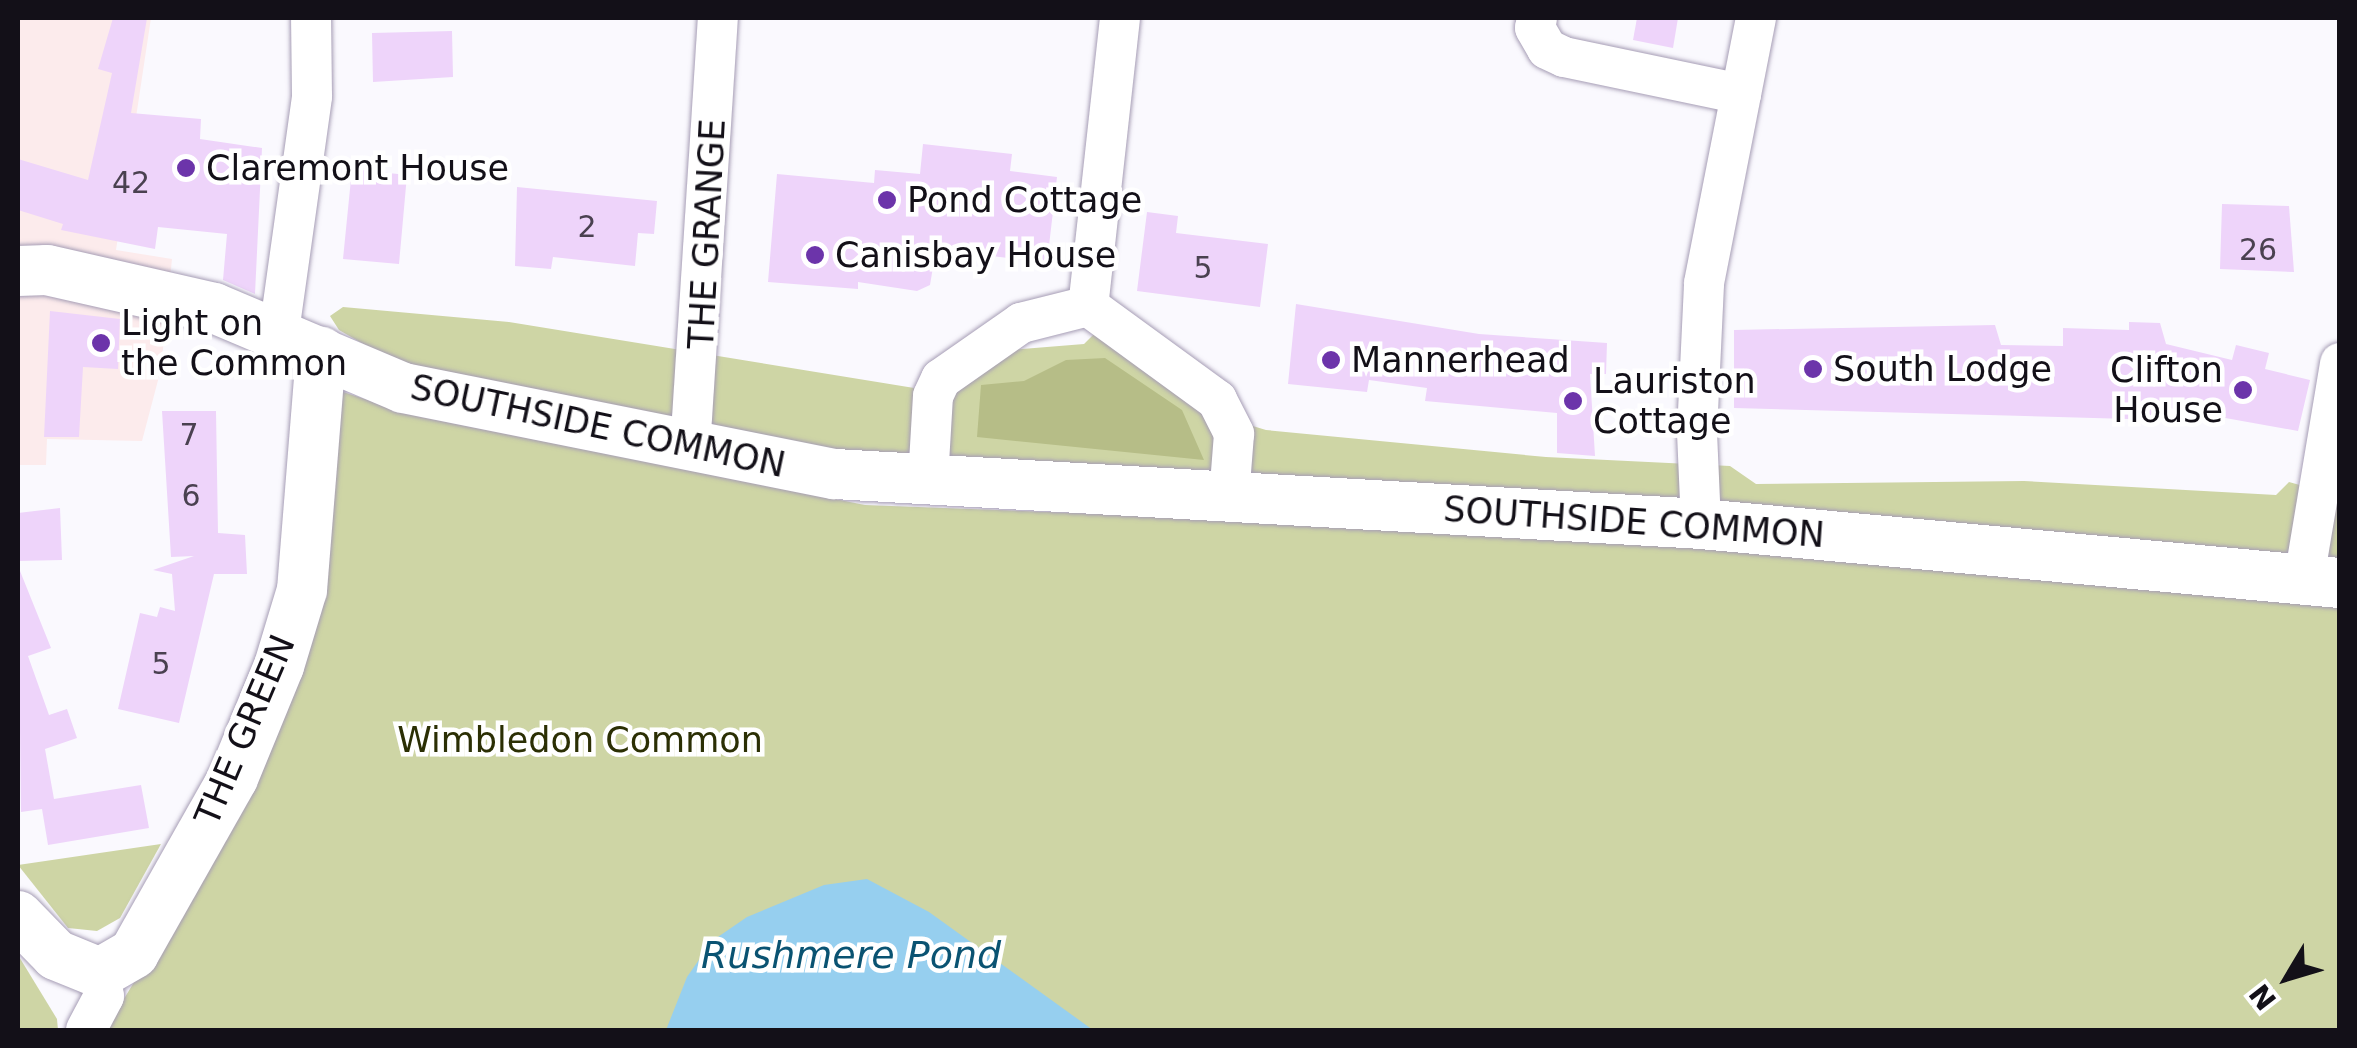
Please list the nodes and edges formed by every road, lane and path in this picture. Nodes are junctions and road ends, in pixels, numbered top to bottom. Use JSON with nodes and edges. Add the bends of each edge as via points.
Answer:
{"nodes":[{"id":1,"x":311,"y":18,"type":"edge"},
{"id":2,"x":718,"y":18,"type":"edge"},
{"id":3,"x":1120,"y":18,"type":"edge"},
{"id":4,"x":1537,"y":18,"type":"edge"},
{"id":5,"x":1756,"y":18,"type":"edge"},
{"id":6,"x":1741,"y":94,"type":"junction"},
{"id":7,"x":18,"y":270,"type":"edge"},
{"id":8,"x":1088,"y":306,"type":"junction"},
{"id":9,"x":300,"y":342,"type":"junction"},
{"id":10,"x":2340,"y":363,"type":"edge"},
{"id":11,"x":690,"y":449,"type":"junction"},
{"id":12,"x":928,"y":480,"type":"junction"},
{"id":13,"x":1229,"y":497,"type":"junction"},
{"id":14,"x":1701,"y":524,"type":"junction"},
{"id":15,"x":2322,"y":581,"type":"edge"},
{"id":16,"x":18,"y":916,"type":"edge"},
{"id":17,"x":100,"y":973,"type":"junction"},
{"id":18,"x":86,"y":1030,"type":"edge"}],
"edges":[{"from":1,"to":9,"type":"street"},
{"from":2,"to":11,"type":"street","name":"THE GRANGE"},
{"from":3,"to":8,"type":"street"},
{"from":4,"to":6,"type":"street","via":[[1547,50],[1564,58]]},
{"from":5,"to":6,"type":"street"},
{"from":6,"to":14,"type":"street","via":[[1704,283],[1697,433]]},
{"from":7,"to":9,"type":"street","name":"SOUTHSIDE COMMON","via":[[47,270],[179,299]]},
{"from":8,"to":12,"type":"street","via":[[1021,324],[941,380],[933,396]]},
{"from":8,"to":13,"type":"street","via":[[1216,400],[1234,434]]},
{"from":9,"to":11,"type":"street","name":"SOUTHSIDE COMMON","via":[[403,388]]},
{"from":9,"to":17,"type":"street","name":"THE GREEN","via":[[302,590],[279,666],[233,778],[134,953]]},
{"from":10,"to":15,"type":"street"},
{"from":11,"to":12,"type":"street","name":"SOUTHSIDE COMMON","via":[[834,474]]},
{"from":12,"to":13,"type":"street","name":"SOUTHSIDE COMMON"},
{"from":13,"to":14,"type":"street","name":"SOUTHSIDE COMMON"},
{"from":14,"to":15,"type":"street","name":"SOUTHSIDE COMMON"},
{"from":16,"to":17,"type":"street","via":[[56,955]]},
{"from":17,"to":18,"type":"street","via":[[104,996]]}]}
